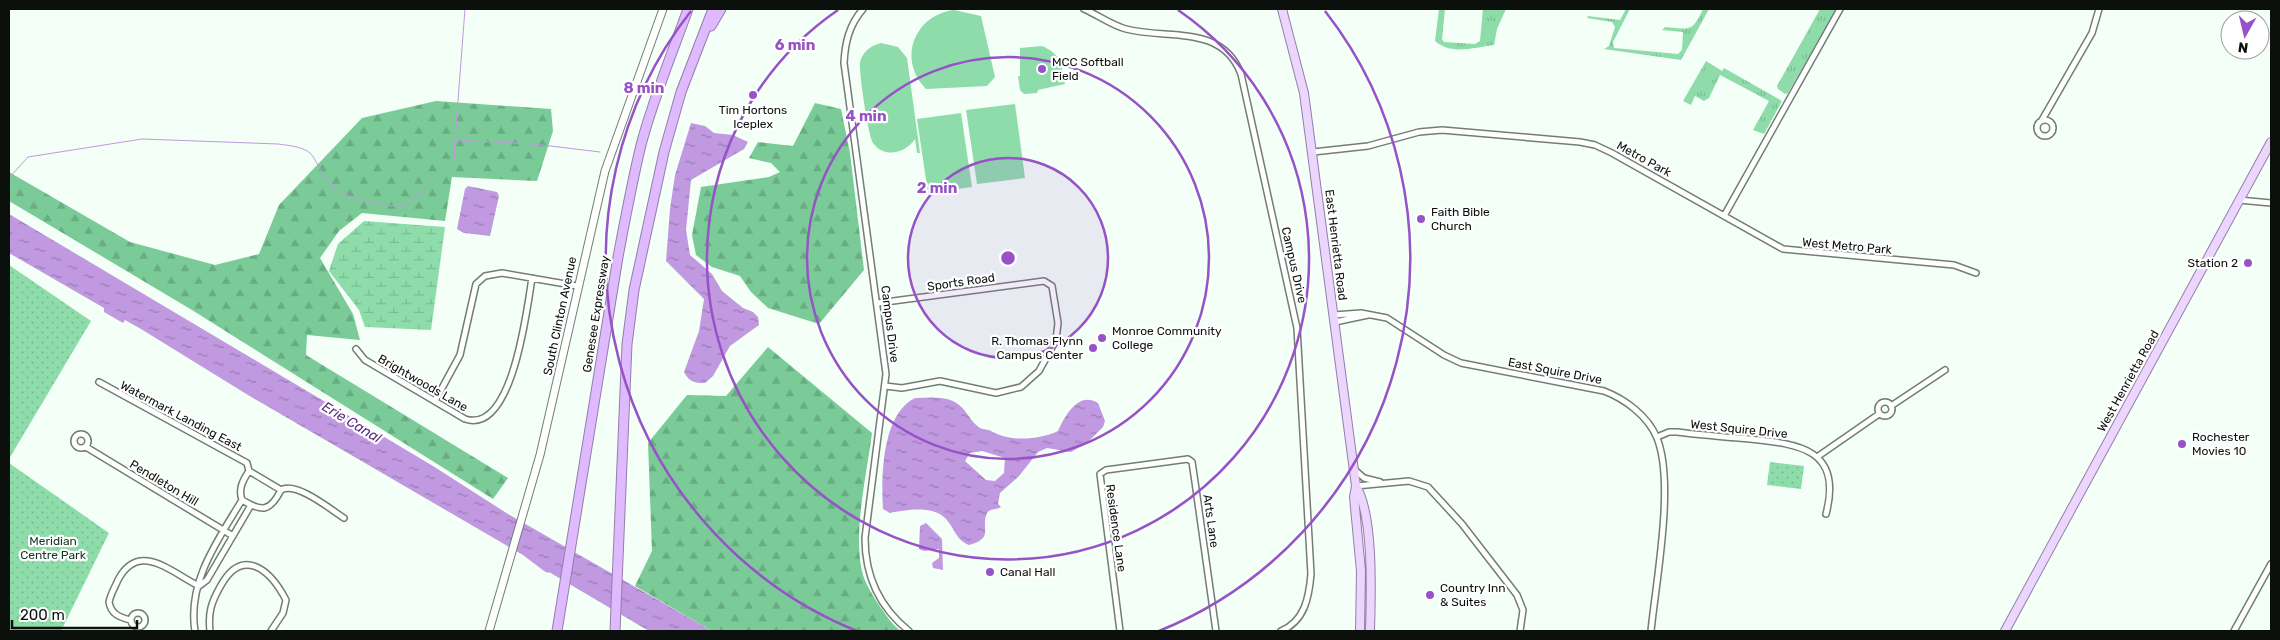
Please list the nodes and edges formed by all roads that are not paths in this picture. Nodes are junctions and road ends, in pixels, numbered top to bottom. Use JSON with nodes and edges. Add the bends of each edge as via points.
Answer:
{"nodes":[{"id":1,"x":662,"y":9,"type":"edge"},
{"id":2,"x":688,"y":9,"type":"edge"},
{"id":3,"x":713,"y":9,"type":"edge"},
{"id":4,"x":721,"y":9,"type":"edge"},
{"id":5,"x":863,"y":9,"type":"edge"},
{"id":6,"x":1084,"y":9,"type":"edge"},
{"id":7,"x":1282,"y":9,"type":"edge"},
{"id":8,"x":1840,"y":9,"type":"edge"},
{"id":9,"x":2099,"y":9,"type":"edge"},
{"id":10,"x":697,"y":50,"type":"junction"},
{"id":11,"x":2042,"y":120,"type":"dead end"},
{"id":12,"x":2271,"y":142,"type":"edge"},
{"id":13,"x":1313,"y":152,"type":"junction"},
{"id":14,"x":2239,"y":200,"type":"junction"},
{"id":15,"x":2271,"y":203,"type":"edge"},
{"id":16,"x":1724,"y":216,"type":"junction"},
{"id":17,"x":1976,"y":274,"type":"dead end"},
{"id":18,"x":532,"y":278,"type":"junction"},
{"id":19,"x":577,"y":286,"type":"junction"},
{"id":20,"x":878,"y":304,"type":"junction"},
{"id":21,"x":1334,"y":319,"type":"junction"},
{"id":22,"x":356,"y":349,"type":"dead end"},
{"id":23,"x":1945,"y":370,"type":"dead end"},
{"id":24,"x":99,"y":382,"type":"dead end"},
{"id":25,"x":885,"y":386,"type":"junction"},
{"id":26,"x":434,"y":401,"type":"junction"},
{"id":27,"x":1892,"y":406,"type":"junction"},
{"id":28,"x":1879,"y":414,"type":"junction"},
{"id":29,"x":1657,"y":437,"type":"junction"},
{"id":30,"x":86,"y":447,"type":"dead end"},
{"id":31,"x":1817,"y":457,"type":"junction"},
{"id":32,"x":1145,"y":465,"type":"joint"},
{"id":33,"x":1353,"y":469,"type":"junction"},
{"id":34,"x":250,"y":471,"type":"junction"},
{"id":35,"x":1390,"y":482,"type":"junction"},
{"id":36,"x":1356,"y":486,"type":"junction"},
{"id":37,"x":281,"y":490,"type":"junction"},
{"id":38,"x":242,"y":500,"type":"junction"},
{"id":39,"x":251,"y":505,"type":"junction"},
{"id":40,"x":1826,"y":514,"type":"dead end"},
{"id":41,"x":344,"y":518,"type":"dead end"},
{"id":42,"x":224,"y":530,"type":"junction"},
{"id":43,"x":233,"y":536,"type":"junction"},
{"id":44,"x":2271,"y":564,"type":"edge"},
{"id":45,"x":199,"y":586,"type":"junction"},
{"id":46,"x":130,"y":620,"type":"dead end"},
{"id":47,"x":615,"y":630,"type":"edge"},
{"id":48,"x":195,"y":631,"type":"edge"},
{"id":49,"x":210,"y":631,"type":"edge"},
{"id":50,"x":271,"y":631,"type":"edge"},
{"id":51,"x":489,"y":631,"type":"edge"},
{"id":52,"x":557,"y":631,"type":"edge"},
{"id":53,"x":909,"y":631,"type":"edge"},
{"id":54,"x":1120,"y":631,"type":"edge"},
{"id":55,"x":1216,"y":631,"type":"edge"},
{"id":56,"x":1281,"y":631,"type":"edge"},
{"id":57,"x":1360,"y":631,"type":"edge"},
{"id":58,"x":1370,"y":631,"type":"edge"},
{"id":59,"x":1520,"y":631,"type":"edge"},
{"id":60,"x":1651,"y":631,"type":"edge"},
{"id":61,"x":2005,"y":631,"type":"edge"},
{"id":62,"x":2234,"y":631,"type":"edge"}],
"edges":[{"from":1,"to":19,"type":"street","name":"South Clinton Avenue","via":[[605,171]]},
{"from":2,"to":52,"type":"highway","name":"Genesee Expressway","via":[[641,145],[618,257]]},
{"from":3,"to":10,"type":"highway"},
{"from":4,"to":10,"type":"highway"},
{"from":5,"to":20,"type":"street","name":"Campus Drive","via":[[845,42],[844,63]]},
{"from":6,"to":56,"type":"street","name":"Campus Drive","via":[[1125,29],[1197,37],[1218,43],[1230,53],[1241,74],[1298,333],[1311,574],[1303,611]]},
{"from":7,"to":13,"type":"main road","name":"East Henrietta Road","via":[[1300,76]]},
{"from":8,"to":16,"type":"street"},
{"from":9,"to":11,"type":"street","via":[[2092,33]]},
{"from":10,"to":47,"type":"highway","via":[[664,152],[634,290],[627,344]]},
{"from":12,"to":14,"type":"main road","name":"West Henrietta Road"},
{"from":13,"to":16,"type":"street","name":"Metro Park","via":[[1368,146],[1419,132],[1442,130],[1580,142],[1604,149]]},
{"from":13,"to":21,"type":"main road","name":"East Henrietta Road"},
{"from":14,"to":15,"type":"street"},
{"from":14,"to":61,"type":"main road","name":"West Henrietta Road"},
{"from":16,"to":17,"type":"street","name":"West Metro Park","via":[[1787,250],[1954,265]]},
{"from":18,"to":19,"type":"street"},
{"from":18,"to":26,"type":"street","via":[[494,273],[477,282],[460,355]]},
{"from":18,"to":26,"type":"street","name":"Brightwoods Lane","via":[[514,368],[491,413],[480,420],[470,421]]},
{"from":19,"to":51,"type":"street","name":"South Clinton Avenue","via":[[562,361]]},
{"from":20,"to":25,"type":"street","name":"Campus Drive"},
{"from":20,"to":25,"type":"street","name":"Sports Road","via":[[1047,282],[1053,289],[1058,328],[1056,340],[1043,366],[1026,384],[1015,390],[996,393],[940,381],[902,388]]},
{"from":21,"to":29,"type":"street","name":"East Squire Drive","via":[[1369,315],[1390,320],[1461,363],[1614,395],[1636,411]]},
{"from":21,"to":33,"type":"main road","name":"East Henrietta Road"},
{"from":22,"to":26,"type":"street","name":"Brightwoods Lane","via":[[365,360]]},
{"from":23,"to":27,"type":"street"},
{"from":24,"to":34,"type":"street","name":"Watermark Landing East","via":[[247,463]]},
{"from":25,"to":53,"type":"street","name":"Campus Drive","via":[[865,538],[865,560],[877,595],[888,612]]},
{"from":27,"to":28,"type":"street","via":[[1888,416]]},
{"from":27,"to":28,"type":"street","via":[[1888,402],[1881,403]]},
{"from":28,"to":31,"type":"street"},
{"from":29,"to":31,"type":"street","name":"West Squire Drive","via":[[1673,432],[1792,444]]},
{"from":29,"to":60,"type":"street","name":"East Squire Drive","via":[[1664,470],[1664,506]]},
{"from":30,"to":42,"type":"street","name":"Pendleton Hill"},
{"from":31,"to":40,"type":"street","via":[[1829,481]]},
{"from":32,"to":54,"type":"street","name":"Residence Lane","via":[[1102,471],[1099,479]]},
{"from":32,"to":55,"type":"street","name":"Arts Lane","via":[[1188,459],[1192,462]]},
{"from":33,"to":35,"type":"street","via":[[1366,479]]},
{"from":33,"to":36,"type":"main road","name":"East Henrietta Road"},
{"from":34,"to":37,"type":"street","name":"Watermark Landing East"},
{"from":34,"to":38,"type":"street","via":[[240,490]]},
{"from":35,"to":36,"type":"street"},
{"from":35,"to":59,"type":"street","via":[[1417,482],[1440,497],[1517,594],[1523,610]]},
{"from":36,"to":57,"type":"main road","name":"East Henrietta Road","via":[[1354,497],[1361,571]]},
{"from":36,"to":58,"type":"main road","name":"East Henrietta Road","via":[[1362,497],[1367,531]]},
{"from":37,"to":39,"type":"street","via":[[271,506],[259,508]]},
{"from":37,"to":41,"type":"street","via":[[291,487],[301,491]]},
{"from":38,"to":39,"type":"street"},
{"from":38,"to":42,"type":"street"},
{"from":39,"to":43,"type":"street"},
{"from":42,"to":43,"type":"street","name":"Pendleton Hill"},
{"from":42,"to":45,"type":"street","via":[[200,576]]},
{"from":43,"to":45,"type":"street","via":[[207,580]]},
{"from":44,"to":62,"type":"street"},
{"from":45,"to":46,"type":"street","via":[[154,561],[130,564],[122,573],[109,602],[113,612]]},
{"from":45,"to":48,"type":"street","via":[[194,614]]},
{"from":49,"to":50,"type":"street","via":[[209,611],[223,581],[229,572],[249,564],[262,568],[281,589],[286,600],[283,613]]}]}
